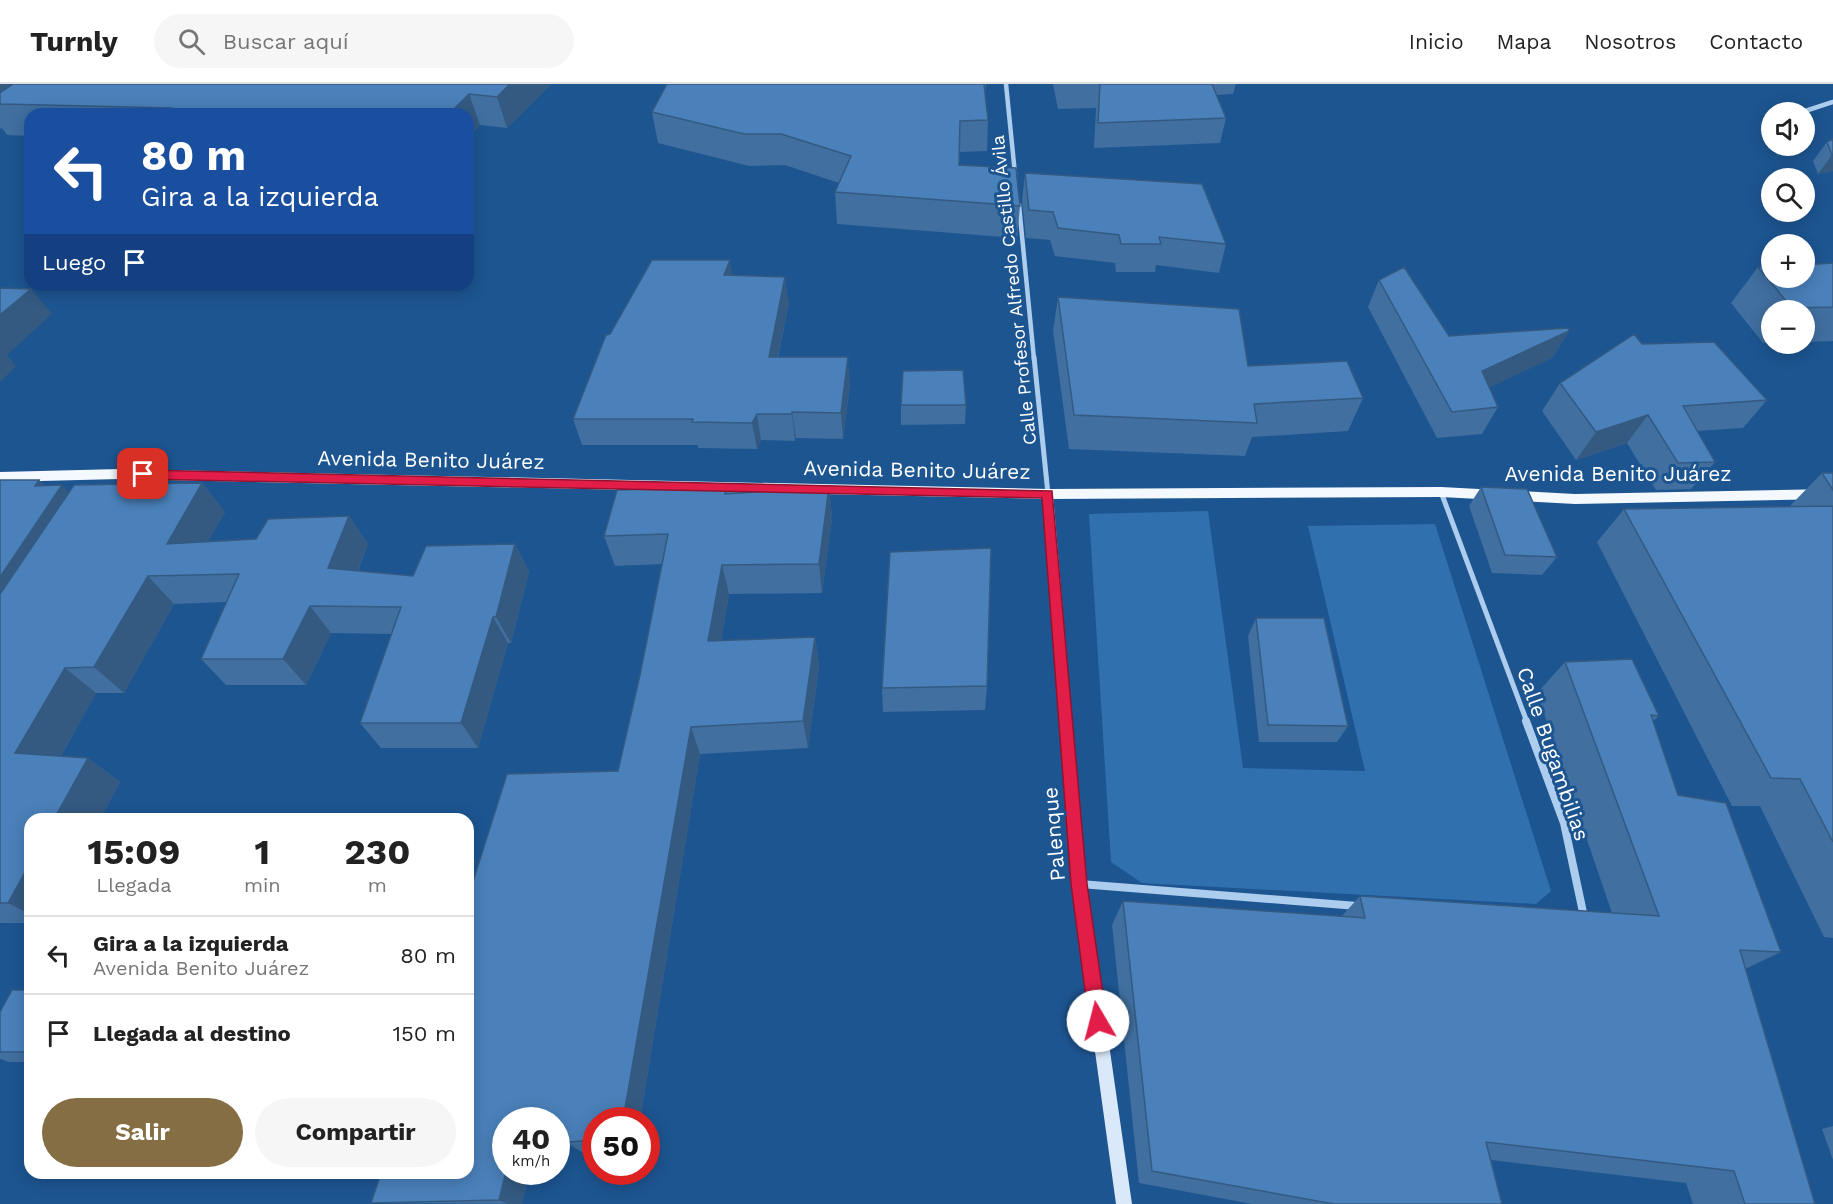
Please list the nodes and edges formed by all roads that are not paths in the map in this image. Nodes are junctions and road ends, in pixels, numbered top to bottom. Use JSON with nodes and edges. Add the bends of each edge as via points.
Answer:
{"nodes":[{"id":1,"x":1006,"y":84,"type":"edge"},
{"id":2,"x":1833,"y":102,"type":"edge"},
{"id":3,"x":1815,"y":108,"type":"edge"},
{"id":4,"x":1016,"y":178,"type":"edge"},
{"id":5,"x":1018,"y":201,"type":"edge"},
{"id":6,"x":0,"y":477,"type":"edge"},
{"id":7,"x":1441,"y":492,"type":"junction"},
{"id":8,"x":1048,"y":494,"type":"junction"},
{"id":9,"x":1833,"y":494,"type":"edge"},
{"id":10,"x":1079,"y":884,"type":"junction"},
{"id":11,"x":1362,"y":907,"type":"edge"},
{"id":12,"x":1574,"y":924,"type":"edge"},
{"id":13,"x":1124,"y":1204,"type":"edge"}],
"edges":[{"from":1,"to":4,"type":"street","name":"Calle Profesor Alfredo Castillo Ávila"},
{"from":2,"to":3,"type":"street"},
{"from":5,"to":8,"type":"street","name":"Calle Profesor Alfredo Castillo Ávila"},
{"from":6,"to":8,"type":"main road","name":"Avenida Benito Juárez"},
{"from":7,"to":8,"type":"main road","name":"Avenida Benito Juárez"},
{"from":7,"to":9,"type":"main road","name":"Avenida Benito Juárez","via":[[1575,499]]},
{"from":7,"to":12,"type":"street","name":"Calle Bugambilias","via":[[1564,823],[1586,925]]},
{"from":8,"to":10,"type":"main road","name":"Palenque"},
{"from":10,"to":11,"type":"street"},
{"from":10,"to":13,"type":"main road","name":"Palenque"}]}
